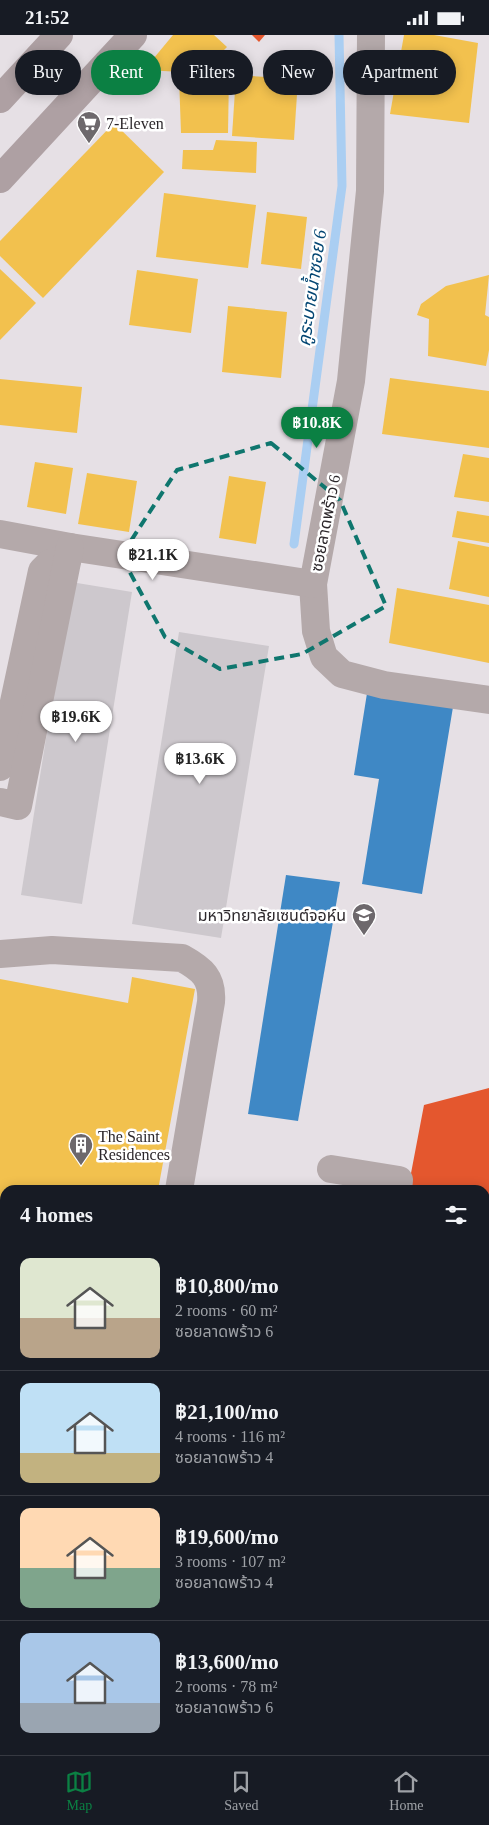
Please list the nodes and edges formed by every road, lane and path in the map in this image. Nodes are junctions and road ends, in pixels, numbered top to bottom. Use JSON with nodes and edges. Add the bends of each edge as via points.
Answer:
{"nodes":[{"id":1,"x":59,"y":35,"type":"edge"},
{"id":2,"x":133,"y":35,"type":"edge"},
{"id":3,"x":371,"y":35,"type":"edge"},
{"id":4,"x":0,"y":99,"type":"edge"},
{"id":5,"x":0,"y":179,"type":"edge"},
{"id":6,"x":0,"y":534,"type":"edge"},
{"id":7,"x":69,"y":553,"type":"junction"},
{"id":8,"x":314,"y":584,"type":"junction"},
{"id":9,"x":489,"y":700,"type":"edge"},
{"id":10,"x":0,"y":767,"type":"edge"},
{"id":11,"x":0,"y":802,"type":"edge"},
{"id":12,"x":0,"y":954,"type":"edge"},
{"id":13,"x":331,"y":1169,"type":"dead end"},
{"id":14,"x":180,"y":1185,"type":"edge"},
{"id":15,"x":398,"y":1185,"type":"edge"}],
"edges":[{"from":1,"to":4,"type":"main road"},
{"from":2,"to":5,"type":"main road"},
{"from":3,"to":8,"type":"street","name":"ซอยลาดพร้าว 6","via":[[370,191],[352,381]]},
{"from":6,"to":7,"type":"street"},
{"from":7,"to":8,"type":"street"},
{"from":7,"to":10,"type":"street","via":[[42,571]]},
{"from":7,"to":11,"type":"street","via":[[18,806]]},
{"from":8,"to":9,"type":"street","name":"ซอยลาดพร้าว 6","via":[[316,631],[324,657],[342,674],[384,685]]},
{"from":12,"to":14,"type":"street","via":[[52,950],[182,957],[196,965],[206,977],[212,989],[211,1002]]},
{"from":13,"to":15,"type":"street","via":[[399,1180]]}]}
